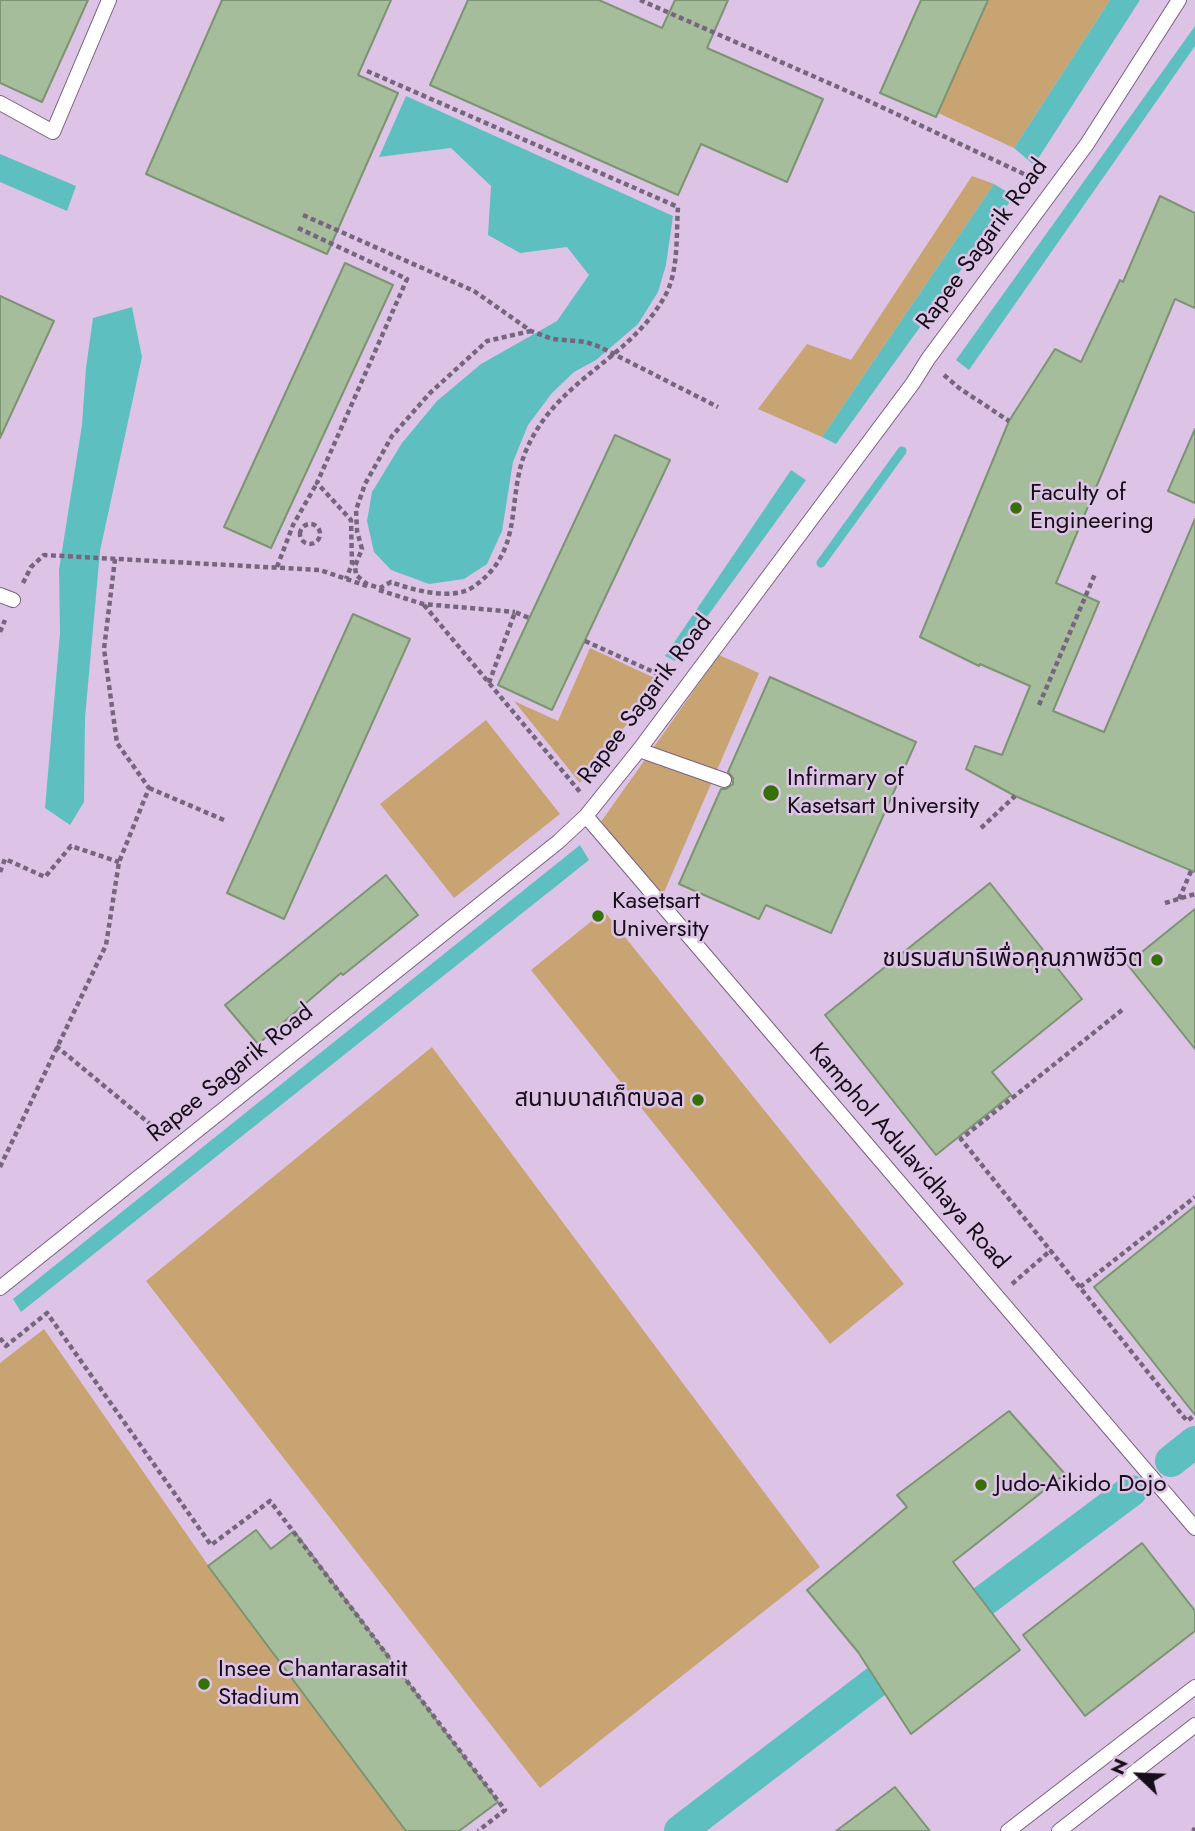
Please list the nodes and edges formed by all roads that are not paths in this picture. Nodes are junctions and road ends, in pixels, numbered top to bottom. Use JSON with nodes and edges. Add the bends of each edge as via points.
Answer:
{"nodes":[{"id":1,"x":109,"y":0,"type":"edge"},
{"id":2,"x":1179,"y":0,"type":"edge"},
{"id":3,"x":0,"y":103,"type":"edge"},
{"id":4,"x":639,"y":750,"type":"junction"},
{"id":5,"x":724,"y":780,"type":"dead end"},
{"id":6,"x":586,"y":816,"type":"junction"},
{"id":7,"x":0,"y":1288,"type":"edge"},
{"id":8,"x":1195,"y":1528,"type":"edge"},
{"id":9,"x":1195,"y":1686,"type":"edge"},
{"id":10,"x":1195,"y":1725,"type":"edge"},
{"id":11,"x":1008,"y":1831,"type":"edge"},
{"id":12,"x":1059,"y":1831,"type":"edge"}],
"edges":[{"from":1,"to":3,"type":"lane","via":[[53,132]]},
{"from":2,"to":4,"type":"lane","name":"Rapee Sagarik Road","via":[[1087,144]]},
{"from":4,"to":5,"type":"lane"},
{"from":4,"to":6,"type":"lane","name":"Rapee Sagarik Road"},
{"from":6,"to":7,"type":"lane","name":"Rapee Sagarik Road"},
{"from":6,"to":8,"type":"lane","name":"Kamphol Adulavidhaya Road"},
{"from":9,"to":11,"type":"lane"},
{"from":10,"to":12,"type":"lane"}]}
